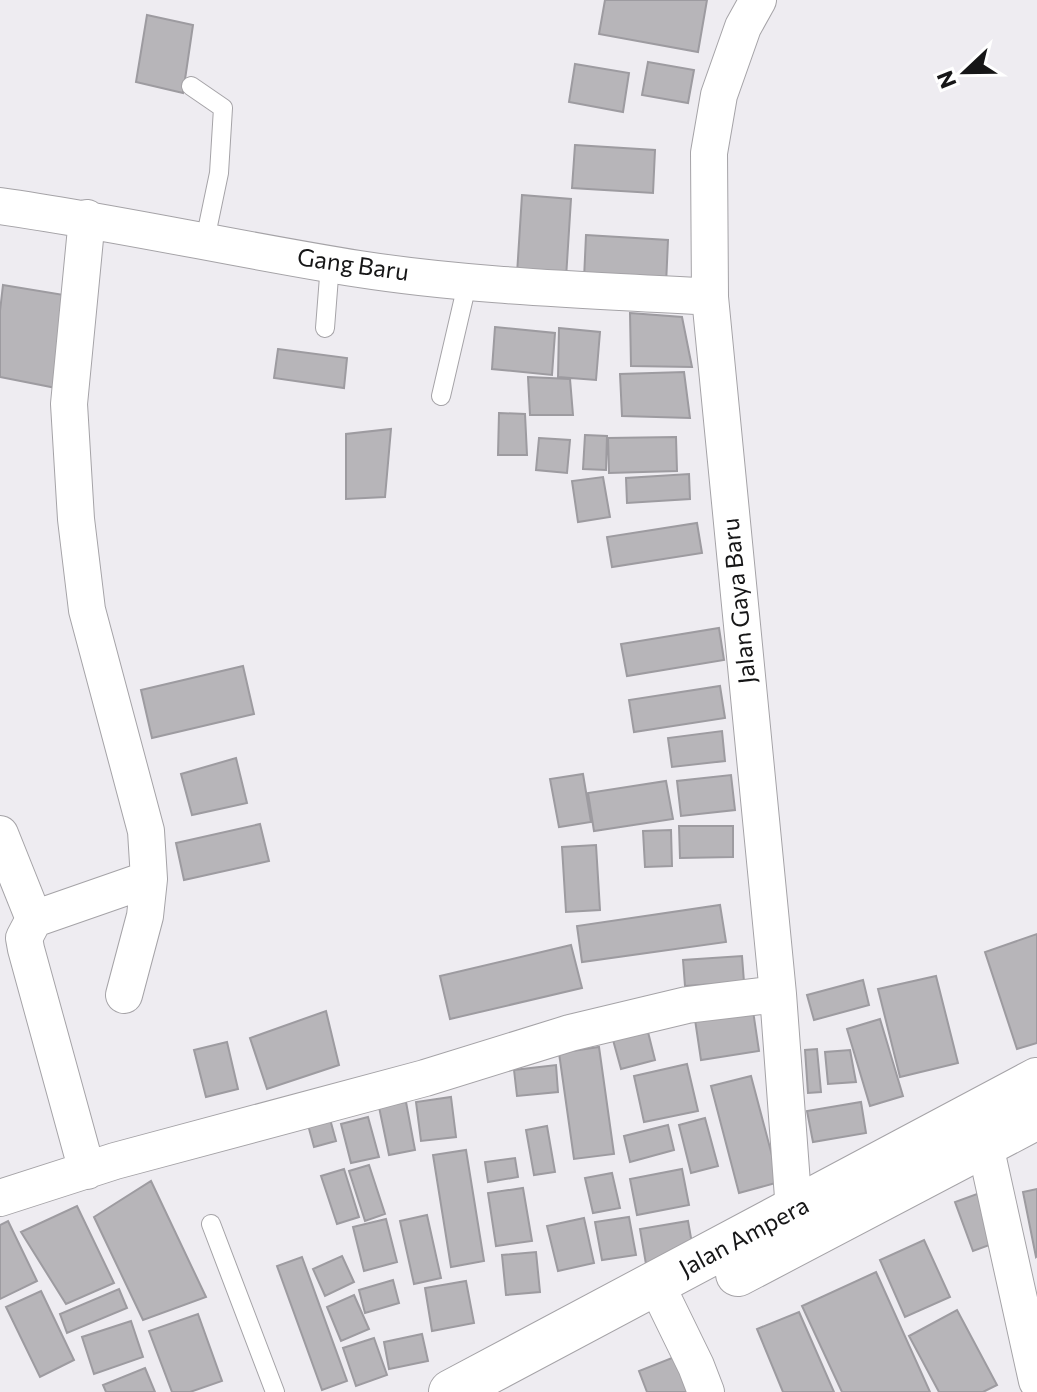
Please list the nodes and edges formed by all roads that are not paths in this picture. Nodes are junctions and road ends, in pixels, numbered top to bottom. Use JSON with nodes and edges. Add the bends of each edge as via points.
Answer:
{"nodes":[{"id":1,"x":758,"y":0,"type":"edge"},
{"id":2,"x":191,"y":86,"type":"dead end"},
{"id":3,"x":0,"y":206,"type":"edge"},
{"id":4,"x":87,"y":218,"type":"junction"},
{"id":5,"x":205,"y":240,"type":"junction"},
{"id":6,"x":330,"y":264,"type":"junction"},
{"id":7,"x":468,"y":280,"type":"junction"},
{"id":8,"x":710,"y":297,"type":"junction"},
{"id":9,"x":325,"y":328,"type":"dead end"},
{"id":10,"x":441,"y":396,"type":"dead end"},
{"id":11,"x":0,"y":834,"type":"edge"},
{"id":12,"x":149,"y":879,"type":"junction"},
{"id":13,"x":34,"y":919,"type":"junction"},
{"id":14,"x":778,"y":994,"type":"junction"},
{"id":15,"x":124,"y":995,"type":"dead end"},
{"id":16,"x":1037,"y":1080,"type":"edge"},
{"id":17,"x":1037,"y":1117,"type":"edge"},
{"id":18,"x":985,"y":1145,"type":"junction"},
{"id":19,"x":87,"y":1171,"type":"junction"},
{"id":20,"x":0,"y":1198,"type":"edge"},
{"id":21,"x":794,"y":1211,"type":"junction"},
{"id":22,"x":211,"y":1224,"type":"dead end"},
{"id":23,"x":662,"y":1297,"type":"junction"},
{"id":24,"x":1037,"y":1381,"type":"edge"},
{"id":25,"x":275,"y":1392,"type":"edge"},
{"id":26,"x":451,"y":1392,"type":"edge"},
{"id":27,"x":509,"y":1392,"type":"edge"},
{"id":28,"x":706,"y":1392,"type":"edge"}],
"edges":[{"from":1,"to":8,"type":"street","name":"Jalan Gaya Baru","via":[[719,95],[709,153]]},
{"from":2,"to":5,"type":"lane","via":[[223,108],[219,173]]},
{"from":3,"to":4,"type":"street","name":"Gang Baru"},
{"from":4,"to":5,"type":"street","name":"Gang Baru"},
{"from":4,"to":12,"type":"street","via":[[69,404],[76,519],[87,610],[146,831]]},
{"from":5,"to":6,"type":"street","name":"Gang Baru"},
{"from":6,"to":7,"type":"street","name":"Gang Baru"},
{"from":6,"to":9,"type":"lane"},
{"from":7,"to":8,"type":"street","name":"Gang Baru"},
{"from":7,"to":10,"type":"lane"},
{"from":8,"to":14,"type":"street","name":"Jalan Gaya Baru"},
{"from":11,"to":13,"type":"street"},
{"from":12,"to":13,"type":"street"},
{"from":12,"to":15,"type":"street"},
{"from":13,"to":19,"type":"street","via":[[24,938],[26,949]]},
{"from":14,"to":19,"type":"street","via":[[687,1005],[570,1033]]},
{"from":14,"to":21,"type":"street","name":"Jalan Gaya Baru"},
{"from":16,"to":21,"type":"main road","name":"Jalan Ampera"},
{"from":17,"to":18,"type":"main road","name":"Jalan Ampera"},
{"from":18,"to":23,"type":"main road","name":"Jalan Ampera"},
{"from":18,"to":24,"type":"street"},
{"from":19,"to":20,"type":"street"},
{"from":21,"to":23,"type":"main road","name":"Jalan Ampera"},
{"from":22,"to":25,"type":"lane"},
{"from":23,"to":26,"type":"main road","name":"Jalan Ampera"},
{"from":23,"to":27,"type":"main road","name":"Jalan Ampera"},
{"from":23,"to":28,"type":"street"}]}
